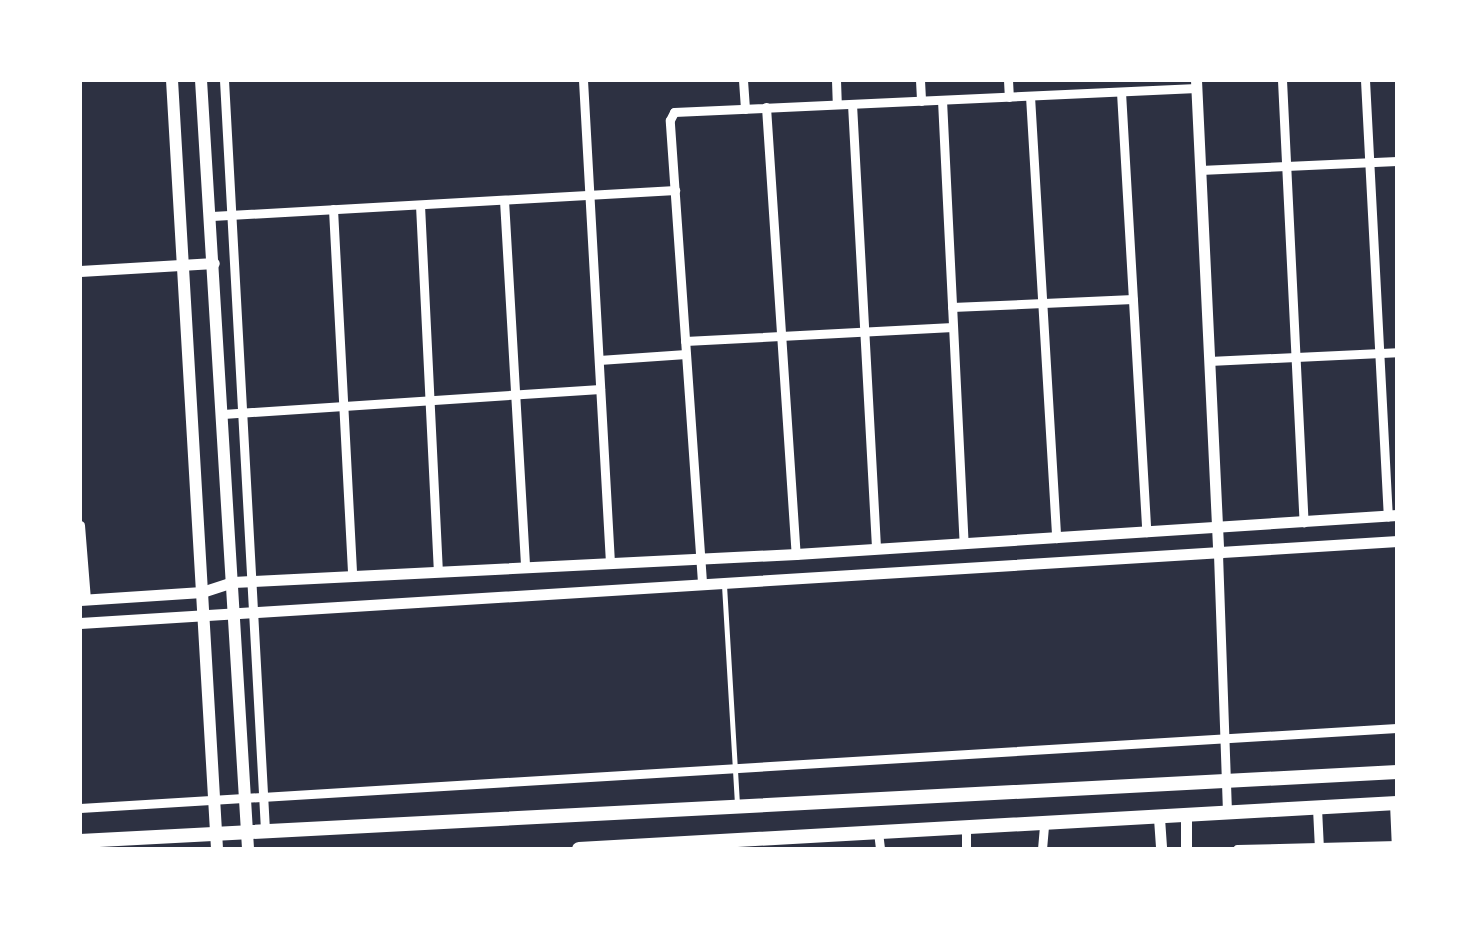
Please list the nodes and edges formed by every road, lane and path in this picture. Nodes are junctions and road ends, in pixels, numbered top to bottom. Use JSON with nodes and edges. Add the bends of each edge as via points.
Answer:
{"nodes":[{"id":1,"x":172,"y":80,"type":"edge"},
{"id":2,"x":201,"y":80,"type":"edge"},
{"id":3,"x":224,"y":80,"type":"edge"},
{"id":4,"x":583,"y":80,"type":"edge"},
{"id":5,"x":743,"y":80,"type":"edge"},
{"id":6,"x":836,"y":80,"type":"edge"},
{"id":7,"x":920,"y":80,"type":"edge"},
{"id":8,"x":1008,"y":80,"type":"edge"},
{"id":9,"x":1096,"y":80,"type":"edge"},
{"id":10,"x":1282,"y":80,"type":"edge"},
{"id":11,"x":1366,"y":80,"type":"edge"},
{"id":12,"x":1196,"y":84,"type":"edge"},
{"id":13,"x":1121,"y":92,"type":"junction"},
{"id":14,"x":1097,"y":93,"type":"junction"},
{"id":15,"x":1030,"y":96,"type":"junction"},
{"id":16,"x":1009,"y":97,"type":"junction"},
{"id":17,"x":942,"y":100,"type":"junction"},
{"id":18,"x":921,"y":101,"type":"junction"},
{"id":19,"x":837,"y":104,"type":"junction"},
{"id":20,"x":852,"y":104,"type":"junction"},
{"id":21,"x":745,"y":108,"type":"junction"},
{"id":22,"x":766,"y":108,"type":"junction"},
{"id":23,"x":1397,"y":161,"type":"edge"},
{"id":24,"x":1370,"y":162,"type":"junction"},
{"id":25,"x":1286,"y":166,"type":"junction"},
{"id":26,"x":1200,"y":170,"type":"junction"},
{"id":27,"x":675,"y":190,"type":"junction"},
{"id":28,"x":590,"y":196,"type":"junction"},
{"id":29,"x":504,"y":200,"type":"junction"},
{"id":30,"x":420,"y":205,"type":"junction"},
{"id":31,"x":333,"y":209,"type":"junction"},
{"id":32,"x":231,"y":215,"type":"junction"},
{"id":33,"x":212,"y":216,"type":"junction"},
{"id":34,"x":214,"y":263,"type":"junction"},
{"id":35,"x":183,"y":265,"type":"junction"},
{"id":36,"x":80,"y":270,"type":"edge"},
{"id":37,"x":1132,"y":299,"type":"junction"},
{"id":38,"x":1040,"y":303,"type":"junction"},
{"id":39,"x":952,"y":307,"type":"junction"},
{"id":40,"x":953,"y":327,"type":"junction"},
{"id":41,"x":864,"y":332,"type":"junction"},
{"id":42,"x":781,"y":336,"type":"junction"},
{"id":43,"x":686,"y":341,"type":"junction"},
{"id":44,"x":1397,"y":352,"type":"edge"},
{"id":45,"x":1379,"y":353,"type":"junction"},
{"id":46,"x":686,"y":354,"type":"junction"},
{"id":47,"x":1296,"y":357,"type":"junction"},
{"id":48,"x":599,"y":360,"type":"junction"},
{"id":49,"x":1209,"y":361,"type":"junction"},
{"id":50,"x":600,"y":389,"type":"junction"},
{"id":51,"x":516,"y":392,"type":"junction"},
{"id":52,"x":429,"y":400,"type":"junction"},
{"id":53,"x":343,"y":406,"type":"junction"},
{"id":54,"x":241,"y":412,"type":"junction"},
{"id":55,"x":223,"y":414,"type":"junction"},
{"id":56,"x":1392,"y":516,"type":"edge"},
{"id":57,"x":1304,"y":522,"type":"junction"},
{"id":58,"x":80,"y":525,"type":"edge"},
{"id":59,"x":1217,"y":529,"type":"junction"},
{"id":60,"x":1146,"y":532,"type":"junction"},
{"id":61,"x":1056,"y":538,"type":"junction"},
{"id":62,"x":1397,"y":541,"type":"edge"},
{"id":63,"x":964,"y":542,"type":"junction"},
{"id":64,"x":876,"y":548,"type":"junction"},
{"id":65,"x":796,"y":554,"type":"junction"},
{"id":66,"x":1218,"y":554,"type":"junction"},
{"id":67,"x":700,"y":559,"type":"junction"},
{"id":68,"x":610,"y":562,"type":"junction"},
{"id":69,"x":525,"y":566,"type":"junction"},
{"id":70,"x":438,"y":570,"type":"junction"},
{"id":71,"x":352,"y":575,"type":"junction"},
{"id":72,"x":724,"y":580,"type":"junction"},
{"id":73,"x":253,"y":581,"type":"junction"},
{"id":74,"x":233,"y":582,"type":"junction"},
{"id":75,"x":702,"y":582,"type":"junction"},
{"id":76,"x":202,"y":592,"type":"junction"},
{"id":77,"x":83,"y":600,"type":"edge"},
{"id":78,"x":255,"y":610,"type":"junction"},
{"id":79,"x":234,"y":612,"type":"junction"},
{"id":80,"x":204,"y":616,"type":"junction"},
{"id":81,"x":80,"y":623,"type":"edge"},
{"id":82,"x":1397,"y":728,"type":"edge"},
{"id":83,"x":1224,"y":739,"type":"junction"},
{"id":84,"x":734,"y":768,"type":"junction"},
{"id":85,"x":1397,"y":772,"type":"edge"},
{"id":86,"x":1226,"y":780,"type":"junction"},
{"id":87,"x":264,"y":799,"type":"junction"},
{"id":88,"x":246,"y":800,"type":"junction"},
{"id":89,"x":216,"y":802,"type":"junction"},
{"id":90,"x":1396,"y":803,"type":"edge"},
{"id":91,"x":737,"y":806,"type":"junction"},
{"id":92,"x":80,"y":808,"type":"edge"},
{"id":93,"x":1317,"y":808,"type":"junction"},
{"id":94,"x":1227,"y":814,"type":"junction"},
{"id":95,"x":1186,"y":816,"type":"junction"},
{"id":96,"x":1159,"y":818,"type":"junction"},
{"id":97,"x":1044,"y":824,"type":"junction"},
{"id":98,"x":966,"y":829,"type":"junction"},
{"id":99,"x":265,"y":830,"type":"junction"},
{"id":100,"x":247,"y":832,"type":"junction"},
{"id":101,"x":878,"y":832,"type":"junction"},
{"id":102,"x":80,"y":841,"type":"edge"},
{"id":103,"x":216,"y":842,"type":"edge"},
{"id":104,"x":798,"y":843,"type":"edge"},
{"id":105,"x":709,"y":846,"type":"edge"},
{"id":106,"x":1396,"y":847,"type":"edge"},
{"id":107,"x":629,"y":848,"type":"edge"},
{"id":108,"x":1318,"y":848,"type":"edge"},
{"id":109,"x":248,"y":849,"type":"edge"},
{"id":110,"x":578,"y":849,"type":"edge"},
{"id":111,"x":880,"y":849,"type":"edge"},
{"id":112,"x":966,"y":849,"type":"edge"},
{"id":113,"x":1042,"y":849,"type":"edge"},
{"id":114,"x":1162,"y":849,"type":"edge"},
{"id":115,"x":1186,"y":849,"type":"edge"},
{"id":116,"x":1237,"y":849,"type":"edge"}],
"edges":[{"from":1,"to":35,"type":"main road"},
{"from":2,"to":33,"type":"main road"},
{"from":3,"to":32,"type":"street"},
{"from":4,"to":28,"type":"street"},
{"from":5,"to":21,"type":"street"},
{"from":6,"to":19,"type":"street"},
{"from":7,"to":18,"type":"street"},
{"from":8,"to":16,"type":"street"},
{"from":9,"to":14,"type":"street"},
{"from":10,"to":25,"type":"street"},
{"from":11,"to":24,"type":"street"},
{"from":12,"to":13,"type":"street"},
{"from":12,"to":26,"type":"street"},
{"from":13,"to":14,"type":"street"},
{"from":13,"to":37,"type":"street"},
{"from":14,"to":15,"type":"street"},
{"from":15,"to":16,"type":"street"},
{"from":15,"to":38,"type":"street"},
{"from":16,"to":17,"type":"street"},
{"from":17,"to":18,"type":"street"},
{"from":17,"to":39,"type":"street"},
{"from":18,"to":20,"type":"street"},
{"from":19,"to":20,"type":"street"},
{"from":19,"to":22,"type":"street"},
{"from":20,"to":41,"type":"street"},
{"from":21,"to":22,"type":"street"},
{"from":21,"to":27,"type":"street","via":[[674,112]]},
{"from":22,"to":42,"type":"street"},
{"from":23,"to":24,"type":"street"},
{"from":24,"to":25,"type":"street"},
{"from":24,"to":45,"type":"street"},
{"from":25,"to":26,"type":"street"},
{"from":25,"to":47,"type":"street"},
{"from":26,"to":49,"type":"street"},
{"from":27,"to":28,"type":"street"},
{"from":27,"to":43,"type":"street"},
{"from":28,"to":29,"type":"street"},
{"from":28,"to":48,"type":"street"},
{"from":29,"to":30,"type":"street"},
{"from":29,"to":51,"type":"street"},
{"from":30,"to":31,"type":"street"},
{"from":30,"to":52,"type":"street"},
{"from":31,"to":32,"type":"street"},
{"from":31,"to":53,"type":"street"},
{"from":32,"to":33,"type":"street"},
{"from":32,"to":54,"type":"street"},
{"from":33,"to":34,"type":"main road"},
{"from":34,"to":35,"type":"street"},
{"from":34,"to":55,"type":"main road"},
{"from":35,"to":36,"type":"street"},
{"from":35,"to":76,"type":"main road"},
{"from":37,"to":38,"type":"street"},
{"from":37,"to":60,"type":"street"},
{"from":38,"to":39,"type":"street"},
{"from":38,"to":61,"type":"street"},
{"from":39,"to":40,"type":"street"},
{"from":40,"to":41,"type":"street"},
{"from":40,"to":63,"type":"street"},
{"from":41,"to":42,"type":"street"},
{"from":41,"to":64,"type":"street"},
{"from":42,"to":43,"type":"street"},
{"from":42,"to":65,"type":"street"},
{"from":43,"to":46,"type":"street"},
{"from":44,"to":45,"type":"street"},
{"from":45,"to":47,"type":"street"},
{"from":45,"to":56,"type":"street"},
{"from":46,"to":48,"type":"street"},
{"from":46,"to":67,"type":"street"},
{"from":47,"to":49,"type":"street"},
{"from":47,"to":57,"type":"street"},
{"from":48,"to":50,"type":"street"},
{"from":49,"to":59,"type":"street"},
{"from":50,"to":51,"type":"street"},
{"from":50,"to":68,"type":"street"},
{"from":51,"to":52,"type":"street"},
{"from":51,"to":69,"type":"street"},
{"from":52,"to":53,"type":"street"},
{"from":52,"to":70,"type":"street"},
{"from":53,"to":54,"type":"street"},
{"from":53,"to":71,"type":"street"},
{"from":54,"to":55,"type":"street"},
{"from":54,"to":73,"type":"street"},
{"from":55,"to":74,"type":"main road"},
{"from":56,"to":57,"type":"street"},
{"from":57,"to":59,"type":"street"},
{"from":58,"to":77,"type":"street"},
{"from":59,"to":60,"type":"street"},
{"from":59,"to":66,"type":"street"},
{"from":60,"to":61,"type":"street"},
{"from":61,"to":63,"type":"street"},
{"from":62,"to":66,"type":"street"},
{"from":63,"to":64,"type":"street"},
{"from":64,"to":65,"type":"street"},
{"from":65,"to":67,"type":"street"},
{"from":66,"to":72,"type":"street"},
{"from":66,"to":83,"type":"street"},
{"from":67,"to":68,"type":"street"},
{"from":67,"to":75,"type":"street"},
{"from":68,"to":69,"type":"street"},
{"from":69,"to":70,"type":"street"},
{"from":70,"to":71,"type":"street"},
{"from":71,"to":73,"type":"street"},
{"from":72,"to":75,"type":"street"},
{"from":72,"to":84,"type":"lane"},
{"from":73,"to":74,"type":"street"},
{"from":73,"to":78,"type":"street"},
{"from":74,"to":76,"type":"street"},
{"from":74,"to":79,"type":"main road"},
{"from":75,"to":78,"type":"street"},
{"from":76,"to":77,"type":"street"},
{"from":76,"to":80,"type":"main road"},
{"from":78,"to":79,"type":"street"},
{"from":78,"to":87,"type":"street"},
{"from":79,"to":80,"type":"street"},
{"from":79,"to":88,"type":"main road"},
{"from":80,"to":81,"type":"street"},
{"from":80,"to":89,"type":"main road"},
{"from":82,"to":83,"type":"street"},
{"from":83,"to":84,"type":"street"},
{"from":83,"to":86,"type":"street"},
{"from":84,"to":87,"type":"street"},
{"from":84,"to":91,"type":"lane"},
{"from":85,"to":86,"type":"main road"},
{"from":86,"to":91,"type":"main road"},
{"from":86,"to":94,"type":"street"},
{"from":87,"to":88,"type":"street"},
{"from":87,"to":99,"type":"street"},
{"from":88,"to":89,"type":"street"},
{"from":88,"to":100,"type":"main road"},
{"from":89,"to":92,"type":"street"},
{"from":89,"to":103,"type":"main road"},
{"from":90,"to":93,"type":"main road"},
{"from":90,"to":106,"type":"street"},
{"from":91,"to":99,"type":"main road"},
{"from":93,"to":94,"type":"main road"},
{"from":93,"to":108,"type":"street"},
{"from":94,"to":95,"type":"main road"},
{"from":95,"to":96,"type":"main road"},
{"from":95,"to":115,"type":"street"},
{"from":96,"to":97,"type":"main road"},
{"from":96,"to":114,"type":"street"},
{"from":97,"to":98,"type":"main road"},
{"from":97,"to":113,"type":"street"},
{"from":98,"to":101,"type":"main road"},
{"from":98,"to":112,"type":"street"},
{"from":99,"to":100,"type":"main road"},
{"from":100,"to":103,"type":"main road"},
{"from":100,"to":109,"type":"main road"},
{"from":101,"to":104,"type":"main road"},
{"from":101,"to":111,"type":"street"},
{"from":102,"to":103,"type":"main road"},
{"from":104,"to":105,"type":"main road"},
{"from":105,"to":107,"type":"main road"},
{"from":106,"to":108,"type":"street"},
{"from":107,"to":110,"type":"main road"},
{"from":108,"to":116,"type":"street"}]}
